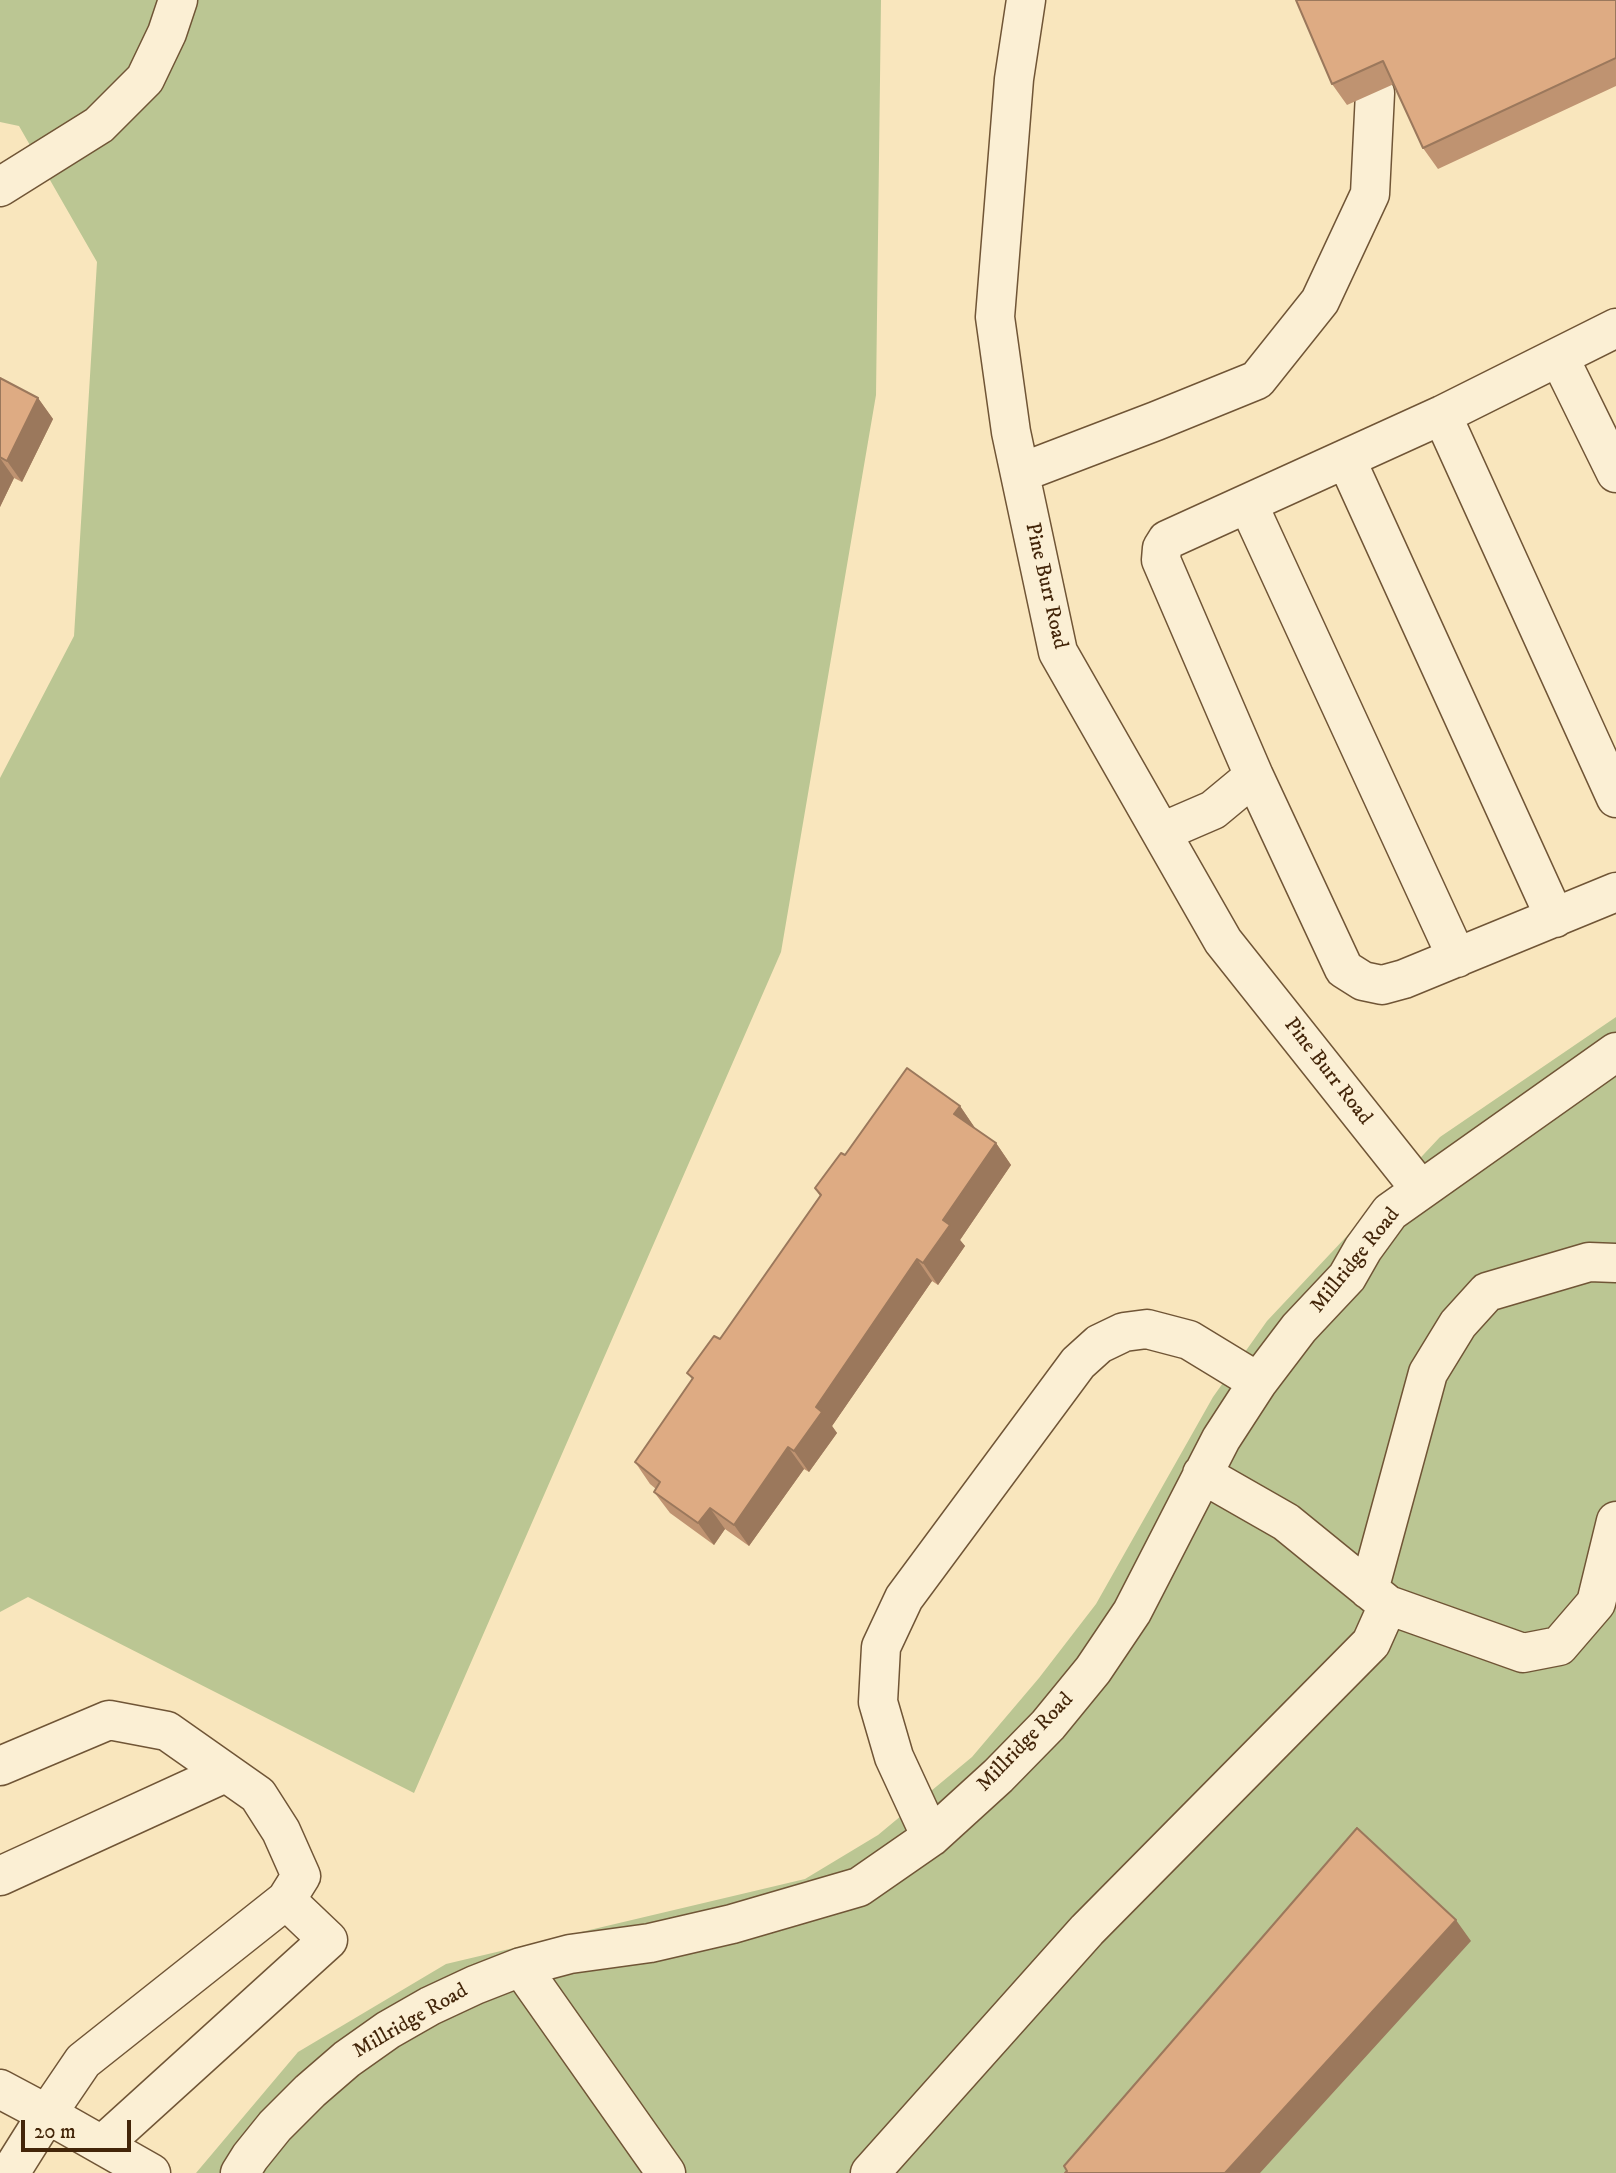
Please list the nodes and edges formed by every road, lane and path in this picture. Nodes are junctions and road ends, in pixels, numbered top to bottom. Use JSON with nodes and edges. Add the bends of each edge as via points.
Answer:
{"nodes":[{"id":1,"x":178,"y":0,"type":"edge"},
{"id":2,"x":1026,"y":0,"type":"edge"},
{"id":3,"x":1375,"y":93,"type":"edge"},
{"id":4,"x":0,"y":187,"type":"edge"},
{"id":5,"x":1616,"y":328,"type":"edge"},
{"id":6,"x":1559,"y":357,"type":"junction"},
{"id":7,"x":1442,"y":415,"type":"junction"},
{"id":8,"x":1346,"y":459,"type":"junction"},
{"id":9,"x":1020,"y":473,"type":"junction"},
{"id":10,"x":1616,"y":473,"type":"edge"},
{"id":11,"x":1248,"y":504,"type":"junction"},
{"id":12,"x":1254,"y":776,"type":"junction"},
{"id":13,"x":1616,"y":797,"type":"edge"},
{"id":14,"x":1162,"y":832,"type":"junction"},
{"id":15,"x":1616,"y":892,"type":"edge"},
{"id":16,"x":1555,"y":918,"type":"junction"},
{"id":17,"x":1457,"y":958,"type":"junction"},
{"id":18,"x":1616,"y":1052,"type":"edge"},
{"id":19,"x":1421,"y":1190,"type":"junction"},
{"id":20,"x":1616,"y":1263,"type":"edge"},
{"id":21,"x":1258,"y":1382,"type":"junction"},
{"id":22,"x":1202,"y":1474,"type":"junction"},
{"id":23,"x":1616,"y":1521,"type":"edge"},
{"id":24,"x":1378,"y":1598,"type":"junction"},
{"id":25,"x":0,"y":1766,"type":"edge"},
{"id":26,"x":225,"y":1773,"type":"junction"},
{"id":27,"x":931,"y":1837,"type":"junction"},
{"id":28,"x":0,"y":1876,"type":"edge"},
{"id":29,"x":286,"y":1900,"type":"junction"},
{"id":30,"x":521,"y":1967,"type":"junction"},
{"id":31,"x":0,"y":2089,"type":"edge"},
{"id":32,"x":47,"y":2114,"type":"junction"},
{"id":33,"x":102,"y":2145,"type":"junction"},
{"id":34,"x":10,"y":2173,"type":"edge"},
{"id":35,"x":151,"y":2173,"type":"edge"},
{"id":36,"x":240,"y":2173,"type":"edge"},
{"id":37,"x":666,"y":2173,"type":"edge"},
{"id":38,"x":870,"y":2173,"type":"edge"}],
"edges":[{"from":1,"to":4,"type":"street","via":[[145,79],[99,125]]},
{"from":2,"to":9,"type":"street","name":"Pine Burr Road","via":[[1014,79],[995,317]]},
{"from":3,"to":9,"type":"street","via":[[1370,194],[1320,301],[1257,380]]},
{"from":5,"to":6,"type":"street"},
{"from":6,"to":7,"type":"street"},
{"from":6,"to":10,"type":"street"},
{"from":7,"to":8,"type":"street"},
{"from":7,"to":13,"type":"street"},
{"from":8,"to":11,"type":"street"},
{"from":8,"to":16,"type":"street"},
{"from":9,"to":14,"type":"street","name":"Pine Burr Road","via":[[1058,652]]},
{"from":11,"to":12,"type":"street","via":[[1167,540],[1161,560]]},
{"from":11,"to":17,"type":"street"},
{"from":12,"to":14,"type":"street","via":[[1213,810]]},
{"from":12,"to":17,"type":"street","via":[[1344,969],[1363,981],[1382,985]]},
{"from":14,"to":19,"type":"street","name":"Pine Burr Road","via":[[1223,941]]},
{"from":15,"to":16,"type":"street"},
{"from":16,"to":17,"type":"street"},
{"from":18,"to":19,"type":"street","name":"Millridge Road"},
{"from":19,"to":21,"type":"street","name":"Millridge Road","via":[[1390,1212],[1347,1277],[1299,1328]]},
{"from":20,"to":24,"type":"street","via":[[1589,1262],[1487,1292],[1458,1325],[1428,1373]]},
{"from":21,"to":22,"type":"street","name":"Millridge Road"},
{"from":21,"to":27,"type":"street","via":[[1189,1340],[1147,1329],[1124,1332],[1099,1344],[1078,1363],[904,1598],[881,1647],[878,1702],[894,1757]]},
{"from":22,"to":24,"type":"street","via":[[1286,1522]]},
{"from":22,"to":27,"type":"street","name":"Millridge Road","via":[[1132,1612],[1093,1670],[1048,1725]]},
{"from":23,"to":24,"type":"street","via":[[1596,1603],[1559,1646],[1523,1653]]},
{"from":24,"to":38,"type":"street","via":[[1371,1643],[1087,1930]]},
{"from":25,"to":26,"type":"street","via":[[109,1720],[167,1731]]},
{"from":26,"to":28,"type":"street"},
{"from":26,"to":29,"type":"street","via":[[258,1795],[281,1831],[300,1876]]},
{"from":27,"to":30,"type":"street","name":"Millridge Road","via":[[859,1887],[732,1924]]},
{"from":29,"to":32,"type":"street","via":[[83,2061]]},
{"from":29,"to":33,"type":"street","via":[[328,1940]]},
{"from":30,"to":36,"type":"street","name":"Millridge Road","via":[[430,2006],[347,2059],[275,2126]]},
{"from":30,"to":37,"type":"street"},
{"from":31,"to":32,"type":"street"},
{"from":32,"to":33,"type":"street"},
{"from":32,"to":34,"type":"street"},
{"from":33,"to":35,"type":"street"}]}
